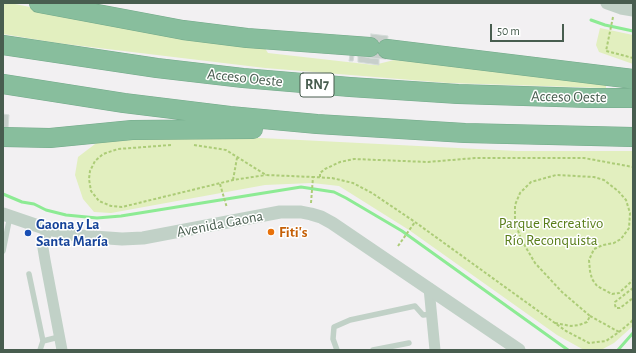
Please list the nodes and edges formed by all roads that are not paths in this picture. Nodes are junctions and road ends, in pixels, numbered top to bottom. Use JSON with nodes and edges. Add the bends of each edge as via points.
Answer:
{"nodes":[{"id":1,"x":39,"y":3,"type":"edge"},
{"id":2,"x":607,"y":3,"type":"edge"},
{"id":3,"x":633,"y":10,"type":"edge"},
{"id":4,"x":3,"y":45,"type":"edge"},
{"id":5,"x":633,"y":79,"type":"edge"},
{"id":6,"x":3,"y":84,"type":"edge"},
{"id":7,"x":633,"y":98,"type":"edge"},
{"id":8,"x":415,"y":131,"type":"junction"},
{"id":9,"x":3,"y":137,"type":"edge"},
{"id":10,"x":633,"y":137,"type":"edge"},
{"id":11,"x":7,"y":215,"type":"edge"},
{"id":12,"x":47,"y":229,"type":"junction"},
{"id":13,"x":3,"y":251,"type":"edge"},
{"id":14,"x":29,"y":274,"type":"dead end"},
{"id":15,"x":429,"y":288,"type":"junction"},
{"id":16,"x":432,"y":314,"type":"junction"},
{"id":17,"x":59,"y":337,"type":"junction"},
{"id":18,"x":43,"y":342,"type":"junction"},
{"id":19,"x":408,"y":343,"type":"dead end"},
{"id":20,"x":40,"y":350,"type":"edge"},
{"id":21,"x":62,"y":350,"type":"edge"},
{"id":22,"x":337,"y":350,"type":"edge"},
{"id":23,"x":373,"y":350,"type":"edge"},
{"id":24,"x":435,"y":350,"type":"edge"},
{"id":25,"x":519,"y":350,"type":"edge"}],
"edges":[{"from":1,"to":5,"type":"highway","via":[[183,30],[247,38],[378,48]]},
{"from":2,"to":3,"type":"street"},
{"from":4,"to":7,"type":"highway","name":"Acceso Oeste","number":"RN7","via":[[157,68],[342,87],[465,94]]},
{"from":6,"to":8,"type":"highway","via":[[230,116]]},
{"from":8,"to":9,"type":"highway","via":[[140,130],[50,138]]},
{"from":8,"to":10,"type":"highway"},
{"from":11,"to":12,"type":"street","name":"Avenida Gaona"},
{"from":11,"to":13,"type":"lane"},
{"from":12,"to":15,"type":"street","name":"Avenida Gaona","via":[[80,236],[143,238],[280,212],[301,212],[332,223]]},
{"from":12,"to":17,"type":"street","via":[[43,248]]},
{"from":14,"to":18,"type":"lane"},
{"from":15,"to":16,"type":"street"},
{"from":15,"to":25,"type":"street","name":"Avenida Gaona"},
{"from":16,"to":22,"type":"lane","via":[[423,315],[415,306],[350,320],[334,327],[333,339]]},
{"from":16,"to":24,"type":"street"},
{"from":17,"to":18,"type":"lane"},
{"from":17,"to":21,"type":"street"},
{"from":18,"to":20,"type":"lane"},
{"from":19,"to":23,"type":"lane"}]}
